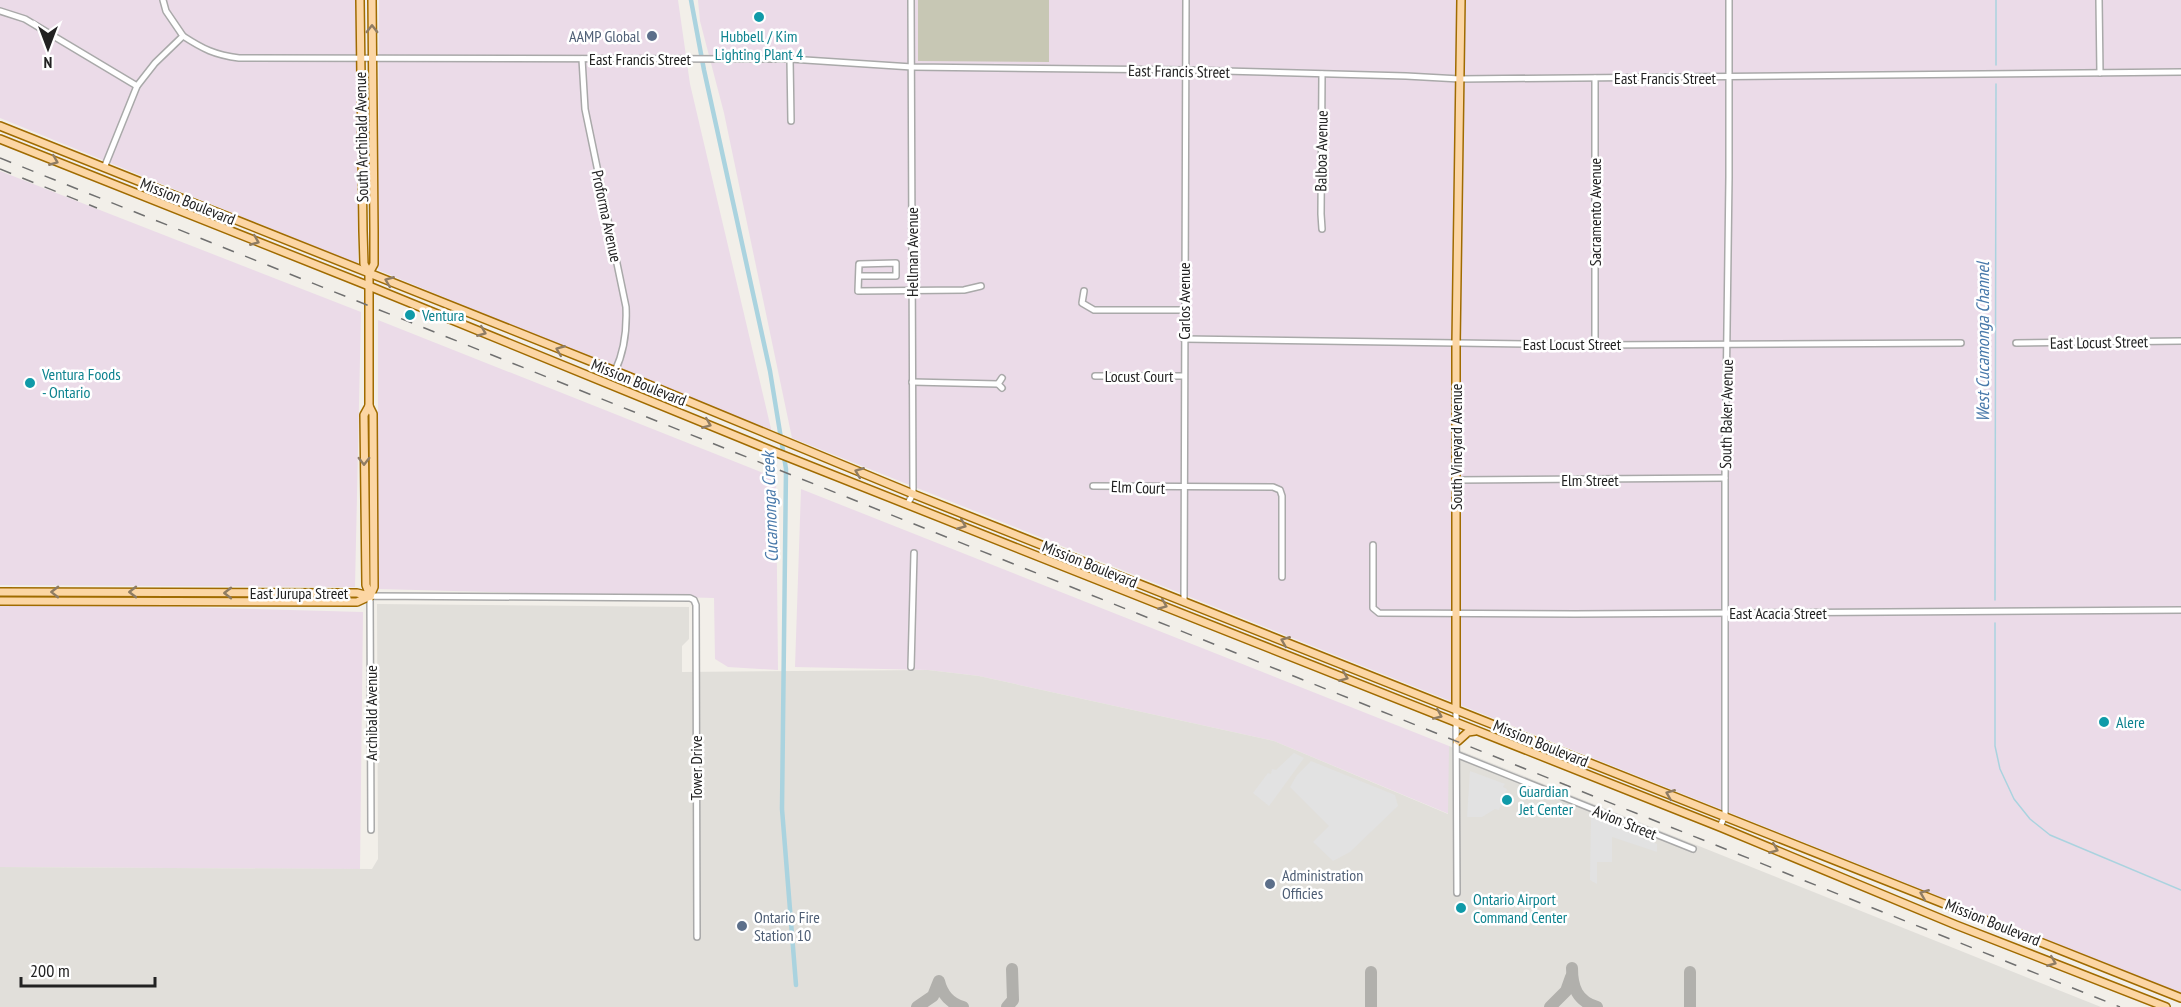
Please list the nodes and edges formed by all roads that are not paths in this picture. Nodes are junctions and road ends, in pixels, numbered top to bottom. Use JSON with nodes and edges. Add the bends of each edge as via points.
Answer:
{"nodes":[{"id":1,"x":163,"y":0,"type":"edge"},
{"id":2,"x":360,"y":0,"type":"edge"},
{"id":3,"x":372,"y":0,"type":"edge"},
{"id":4,"x":911,"y":0,"type":"edge"},
{"id":5,"x":1186,"y":0,"type":"edge"},
{"id":6,"x":1461,"y":0,"type":"edge"},
{"id":7,"x":1729,"y":0,"type":"edge"},
{"id":8,"x":2099,"y":0,"type":"edge"},
{"id":9,"x":0,"y":11,"type":"edge"},
{"id":10,"x":183,"y":36,"type":"junction"},
{"id":11,"x":360,"y":58,"type":"junction"},
{"id":12,"x":372,"y":58,"type":"junction"},
{"id":13,"x":582,"y":59,"type":"junction"},
{"id":14,"x":790,"y":59,"type":"junction"},
{"id":15,"x":912,"y":67,"type":"junction"},
{"id":16,"x":1186,"y":70,"type":"junction"},
{"id":17,"x":2181,"y":72,"type":"edge"},
{"id":18,"x":2100,"y":73,"type":"junction"},
{"id":19,"x":1322,"y":74,"type":"junction"},
{"id":20,"x":1595,"y":78,"type":"junction"},
{"id":21,"x":1729,"y":78,"type":"junction"},
{"id":22,"x":1460,"y":79,"type":"junction"},
{"id":23,"x":137,"y":86,"type":"junction"},
{"id":24,"x":791,"y":121,"type":"dead end"},
{"id":25,"x":0,"y":126,"type":"edge"},
{"id":26,"x":0,"y":139,"type":"edge"},
{"id":27,"x":104,"y":168,"type":"junction"},
{"id":28,"x":1322,"y":229,"type":"dead end"},
{"id":29,"x":364,"y":253,"type":"junction"},
{"id":30,"x":345,"y":263,"type":"junction"},
{"id":31,"x":369,"y":273,"type":"junction"},
{"id":32,"x":859,"y":276,"type":"junction"},
{"id":33,"x":369,"y":286,"type":"junction"},
{"id":34,"x":981,"y":286,"type":"dead end"},
{"id":35,"x":912,"y":289,"type":"junction"},
{"id":36,"x":1084,"y":291,"type":"dead end"},
{"id":37,"x":402,"y":300,"type":"junction"},
{"id":38,"x":369,"y":306,"type":"junction"},
{"id":39,"x":1184,"y":310,"type":"junction"},
{"id":40,"x":1184,"y":339,"type":"junction"},
{"id":41,"x":2181,"y":341,"type":"edge"},
{"id":42,"x":1961,"y":343,"type":"dead end"},
{"id":43,"x":2016,"y":343,"type":"dead end"},
{"id":44,"x":1456,"y":344,"type":"junction"},
{"id":45,"x":1726,"y":344,"type":"junction"},
{"id":46,"x":1595,"y":345,"type":"junction"},
{"id":47,"x":615,"y":371,"type":"junction"},
{"id":48,"x":1095,"y":376,"type":"dead end"},
{"id":49,"x":1184,"y":376,"type":"junction"},
{"id":50,"x":912,"y":382,"type":"junction"},
{"id":51,"x":1001,"y":384,"type":"dead end"},
{"id":52,"x":369,"y":406,"type":"junction"},
{"id":53,"x":1725,"y":478,"type":"junction"},
{"id":54,"x":1455,"y":480,"type":"junction"},
{"id":55,"x":1093,"y":486,"type":"dead end"},
{"id":56,"x":1184,"y":488,"type":"junction"},
{"id":57,"x":913,"y":494,"type":"junction"},
{"id":58,"x":908,"y":503,"type":"junction"},
{"id":59,"x":365,"y":518,"type":"junction"},
{"id":60,"x":374,"y":538,"type":"junction"},
{"id":61,"x":1373,"y":545,"type":"dead end"},
{"id":62,"x":914,"y":552,"type":"dead end"},
{"id":63,"x":1282,"y":577,"type":"dead end"},
{"id":64,"x":0,"y":592,"type":"edge"},
{"id":65,"x":370,"y":596,"type":"junction"},
{"id":66,"x":0,"y":601,"type":"edge"},
{"id":67,"x":1184,"y":601,"type":"junction"},
{"id":68,"x":2181,"y":610,"type":"edge"},
{"id":69,"x":1726,"y":613,"type":"junction"},
{"id":70,"x":1455,"y":614,"type":"junction"},
{"id":71,"x":911,"y":668,"type":"dead end"},
{"id":72,"x":1456,"y":710,"type":"junction"},
{"id":73,"x":1457,"y":723,"type":"junction"},
{"id":74,"x":1477,"y":731,"type":"junction"},
{"id":75,"x":1458,"y":741,"type":"junction"},
{"id":76,"x":1458,"y":754,"type":"junction"},
{"id":77,"x":1725,"y":815,"type":"junction"},
{"id":78,"x":1720,"y":827,"type":"junction"},
{"id":79,"x":371,"y":830,"type":"dead end"},
{"id":80,"x":1693,"y":849,"type":"dead end"},
{"id":81,"x":1457,"y":893,"type":"dead end"},
{"id":82,"x":697,"y":937,"type":"dead end"},
{"id":83,"x":2181,"y":998,"type":"edge"},
{"id":84,"x":2166,"y":1007,"type":"edge"}],
"edges":[{"from":1,"to":10,"type":"street"},
{"from":2,"to":11,"type":"main road","name":"South Archibald Avenue"},
{"from":12,"to":3,"type":"main road","name":"South Archibald Avenue","one_way":true},
{"from":4,"to":15,"type":"street","name":"Hellman Avenue"},
{"from":5,"to":16,"type":"street","name":"Carlos Avenue"},
{"from":6,"to":22,"type":"main road","name":"South Vineyard Avenue"},
{"from":7,"to":21,"type":"street","name":"South Baker Avenue"},
{"from":8,"to":18,"type":"street"},
{"from":9,"to":23,"type":"street","via":[[25,19]]},
{"from":10,"to":11,"type":"street","name":"East Francis Street","via":[[204,50],[239,58]]},
{"from":10,"to":23,"type":"street"},
{"from":11,"to":12,"type":"street","name":"East Francis Street"},
{"from":11,"to":29,"type":"main road","name":"South Archibald Avenue"},
{"from":12,"to":13,"type":"street","name":"East Francis Street"},
{"from":12,"to":31,"type":"main road","name":"South Archibald Avenue","via":[[374,264]]},
{"from":13,"to":14,"type":"street","name":"East Francis Street"},
{"from":13,"to":47,"type":"street","name":"Proforma Avenue","via":[[585,110],[626,307],[627,331]]},
{"from":14,"to":15,"type":"street","name":"East Francis Street"},
{"from":14,"to":24,"type":"street"},
{"from":15,"to":16,"type":"street","name":"East Francis Street"},
{"from":15,"to":35,"type":"street","name":"Hellman Avenue"},
{"from":16,"to":19,"type":"street","name":"East Francis Street"},
{"from":16,"to":39,"type":"street","name":"Carlos Avenue"},
{"from":17,"to":18,"type":"street","name":"East Francis Street"},
{"from":18,"to":21,"type":"street","name":"East Francis Street"},
{"from":19,"to":22,"type":"street","name":"East Francis Street"},
{"from":19,"to":28,"type":"street","name":"Balboa Avenue"},
{"from":20,"to":21,"type":"street","name":"East Francis Street"},
{"from":20,"to":22,"type":"street","name":"East Francis Street"},
{"from":20,"to":46,"type":"street","name":"Sacramento Avenue"},
{"from":21,"to":45,"type":"street","name":"South Baker Avenue"},
{"from":22,"to":44,"type":"main road","name":"South Vineyard Avenue"},
{"from":23,"to":27,"type":"street"},
{"from":25,"to":27,"type":"main road","name":"Mission Boulevard"},
{"from":26,"to":33,"type":"main road","name":"Mission Boulevard","one_way":true},
{"from":27,"to":30,"type":"main road","name":"Mission Boulevard"},
{"from":29,"to":30,"type":"main road","via":[[358,265]]},
{"from":29,"to":31,"type":"main road","name":"South Archibald Avenue"},
{"from":30,"to":31,"type":"main road","name":"Mission Boulevard"},
{"from":31,"to":33,"type":"main road","name":"South Archibald Avenue"},
{"from":47,"to":31,"type":"main road","name":"Mission Boulevard","one_way":true},
{"from":32,"to":32,"type":"street","via":[[859,264],[896,263],[896,276]]},
{"from":32,"to":35,"type":"street","via":[[858,291]]},
{"from":33,"to":37,"type":"main road","name":"Mission Boulevard"},
{"from":33,"to":38,"type":"main road","name":"Archibald Avenue"},
{"from":34,"to":35,"type":"street","via":[[964,290]]},
{"from":35,"to":50,"type":"street","name":"Hellman Avenue"},
{"from":36,"to":39,"type":"street","via":[[1082,303],[1094,310]]},
{"from":37,"to":38,"type":"main road","via":[[380,296]]},
{"from":37,"to":58,"type":"main road","name":"Mission Boulevard","one_way":true},
{"from":38,"to":52,"type":"main road","name":"Archibald Avenue"},
{"from":39,"to":40,"type":"street","name":"Carlos Avenue"},
{"from":40,"to":44,"type":"street","name":"East Locust Street"},
{"from":40,"to":49,"type":"street","name":"Carlos Avenue"},
{"from":41,"to":43,"type":"street","name":"East Locust Street"},
{"from":42,"to":45,"type":"street","name":"East Locust Street"},
{"from":44,"to":46,"type":"street","name":"East Locust Street"},
{"from":44,"to":54,"type":"main road","name":"South Vineyard Avenue"},
{"from":45,"to":46,"type":"street","name":"East Locust Street"},
{"from":45,"to":53,"type":"street","name":"South Baker Avenue"},
{"from":57,"to":47,"type":"main road","name":"Mission Boulevard","one_way":true},
{"from":48,"to":49,"type":"street","name":"Locust Court"},
{"from":49,"to":56,"type":"street","name":"Carlos Avenue"},
{"from":50,"to":51,"type":"street"},
{"from":50,"to":57,"type":"street","name":"Hellman Avenue"},
{"from":52,"to":59,"type":"main road","name":"Archibald Avenue","one_way":true,"via":[[364,415]]},
{"from":52,"to":60,"type":"main road","name":"Archibald Avenue","via":[[373,414]]},
{"from":53,"to":54,"type":"street","name":"Elm Street"},
{"from":53,"to":69,"type":"street","name":"South Baker Avenue"},
{"from":54,"to":70,"type":"main road","name":"South Vineyard Avenue"},
{"from":55,"to":56,"type":"street","name":"Elm Court"},
{"from":56,"to":63,"type":"street","via":[[1280,490]]},
{"from":56,"to":67,"type":"street","name":"Carlos Avenue"},
{"from":57,"to":58,"type":"street","name":"Hellman Avenue"},
{"from":57,"to":67,"type":"main road","name":"Mission Boulevard"},
{"from":58,"to":73,"type":"main road","name":"Mission Boulevard","one_way":true},
{"from":59,"to":60,"type":"main road"},
{"from":59,"to":65,"type":"main road","name":"Archibald Avenue","via":[[366,585]]},
{"from":60,"to":65,"type":"main road","name":"Archibald Avenue","via":[[374,588]]},
{"from":61,"to":70,"type":"street","name":"East Acacia Street","via":[[1376,611]]},
{"from":62,"to":71,"type":"street"},
{"from":65,"to":64,"type":"main road","name":"East Jurupa Street","one_way":true},
{"from":65,"to":66,"type":"main road","name":"East Jurupa Street","via":[[357,602]]},
{"from":65,"to":79,"type":"street","name":"Archibald Avenue"},
{"from":65,"to":82,"type":"street","name":"Tower Drive","via":[[694,600]]},
{"from":72,"to":67,"type":"main road","name":"Mission Boulevard","one_way":true},
{"from":68,"to":69,"type":"street","name":"East Acacia Street"},
{"from":69,"to":70,"type":"street","name":"East Acacia Street"},
{"from":69,"to":77,"type":"street","name":"South Baker Avenue"},
{"from":70,"to":72,"type":"main road","name":"South Vineyard Avenue"},
{"from":72,"to":73,"type":"street","name":"South Vineyard Avenue"},
{"from":77,"to":72,"type":"main road","name":"Mission Boulevard","one_way":true},
{"from":73,"to":74,"type":"main road","name":"Mission Boulevard"},
{"from":73,"to":75,"type":"street","name":"South Vineyard Avenue"},
{"from":74,"to":75,"type":"main road","via":[[1468,732]]},
{"from":74,"to":78,"type":"main road","name":"Mission Boulevard"},
{"from":75,"to":76,"type":"street","name":"South Vineyard Avenue"},
{"from":76,"to":80,"type":"street","name":"Avion Street"},
{"from":76,"to":81,"type":"street","name":"South Vineyard Avenue"},
{"from":77,"to":78,"type":"street","name":"South Baker Avenue"},
{"from":83,"to":77,"type":"main road","name":"Mission Boulevard","one_way":true},
{"from":78,"to":84,"type":"main road","name":"Mission Boulevard","one_way":true}]}
